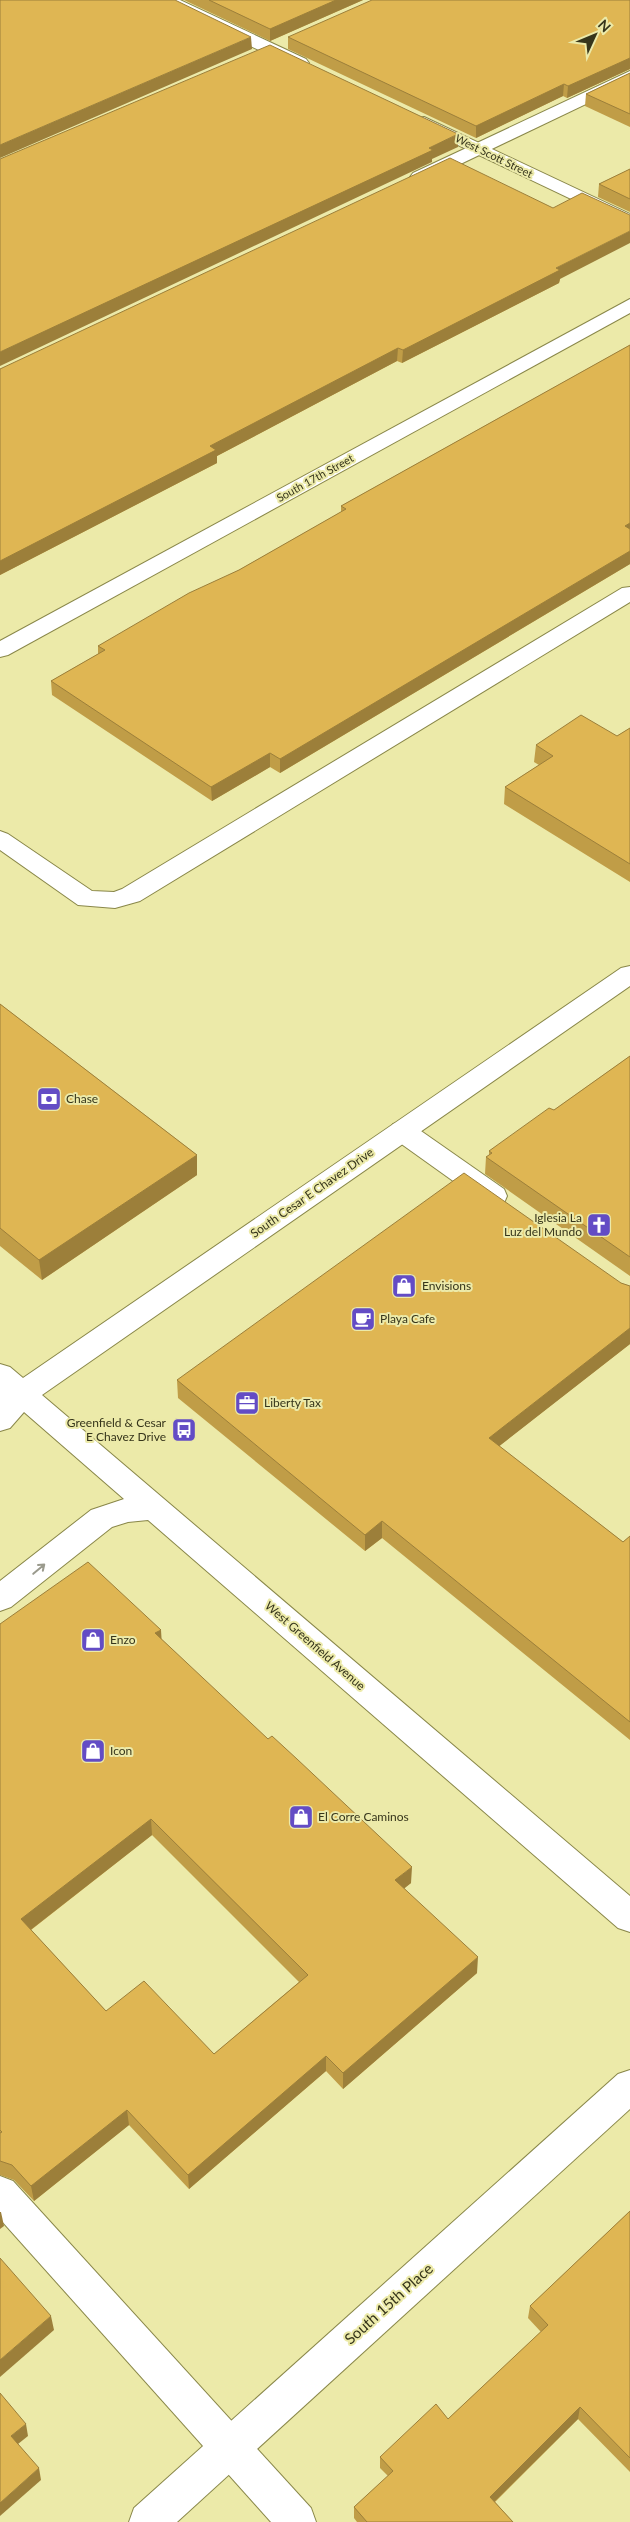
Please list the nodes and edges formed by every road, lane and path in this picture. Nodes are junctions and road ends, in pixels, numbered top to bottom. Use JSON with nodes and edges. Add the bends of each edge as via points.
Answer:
{"nodes":[{"id":1,"x":167,"y":0,"type":"edge"},
{"id":2,"x":289,"y":41,"type":"edge"},
{"id":3,"x":271,"y":49,"type":"junction"},
{"id":4,"x":247,"y":59,"type":"edge"},
{"id":5,"x":318,"y":72,"type":"edge"},
{"id":6,"x":630,"y":76,"type":"edge"},
{"id":7,"x":407,"y":114,"type":"edge"},
{"id":8,"x":479,"y":149,"type":"junction"},
{"id":9,"x":401,"y":185,"type":"edge"},
{"id":10,"x":630,"y":221,"type":"edge"},
{"id":11,"x":630,"y":305,"type":"edge"},
{"id":12,"x":630,"y":592,"type":"edge"},
{"id":13,"x":0,"y":650,"type":"edge"},
{"id":14,"x":0,"y":839,"type":"edge"},
{"id":15,"x":630,"y":974,"type":"edge"},
{"id":16,"x":402,"y":1131,"type":"junction"},
{"id":17,"x":513,"y":1209,"type":"edge"},
{"id":18,"x":0,"y":1375,"type":"edge"},
{"id":19,"x":11,"y":1395,"type":"edge"},
{"id":20,"x":0,"y":1420,"type":"edge"},
{"id":21,"x":153,"y":1508,"type":"junction"},
{"id":22,"x":0,"y":1598,"type":"edge"},
{"id":23,"x":630,"y":1917,"type":"edge"},
{"id":24,"x":630,"y":2086,"type":"edge"},
{"id":25,"x":0,"y":2193,"type":"edge"},
{"id":26,"x":229,"y":2448,"type":"junction"},
{"id":27,"x":148,"y":2522,"type":"edge"},
{"id":28,"x":298,"y":2522,"type":"edge"}],
"edges":[{"from":1,"to":3,"type":"street"},
{"from":2,"to":3,"type":"street"},
{"from":3,"to":4,"type":"street"},
{"from":3,"to":5,"type":"street"},
{"from":6,"to":8,"type":"street"},
{"from":7,"to":8,"type":"street","name":"West Scott Street"},
{"from":8,"to":9,"type":"street"},
{"from":8,"to":10,"type":"street","name":"West Scott Street"},
{"from":11,"to":13,"type":"street","name":"South 17th Street"},
{"from":12,"to":14,"type":"street","via":[[131,895],[115,900],[87,899]]},
{"from":15,"to":16,"type":"street","name":"South Cesar E Chavez Drive"},
{"from":16,"to":17,"type":"street"},
{"from":16,"to":19,"type":"street","name":"South Cesar E Chavez Drive"},
{"from":18,"to":19,"type":"street","name":"West Greenfield Avenue"},
{"from":19,"to":20,"type":"street","name":"South Cesar E Chavez Drive"},
{"from":19,"to":21,"type":"street","name":"West Greenfield Avenue"},
{"from":22,"to":21,"type":"street","one_way":true,"via":[[102,1518],[128,1510]]},
{"from":21,"to":23,"type":"street","name":"West Greenfield Avenue"},
{"from":24,"to":26,"type":"street","name":"South 15th Place"},
{"from":25,"to":26,"type":"street"},
{"from":26,"to":27,"type":"street","name":"South 15th Place"},
{"from":26,"to":28,"type":"street"}]}
